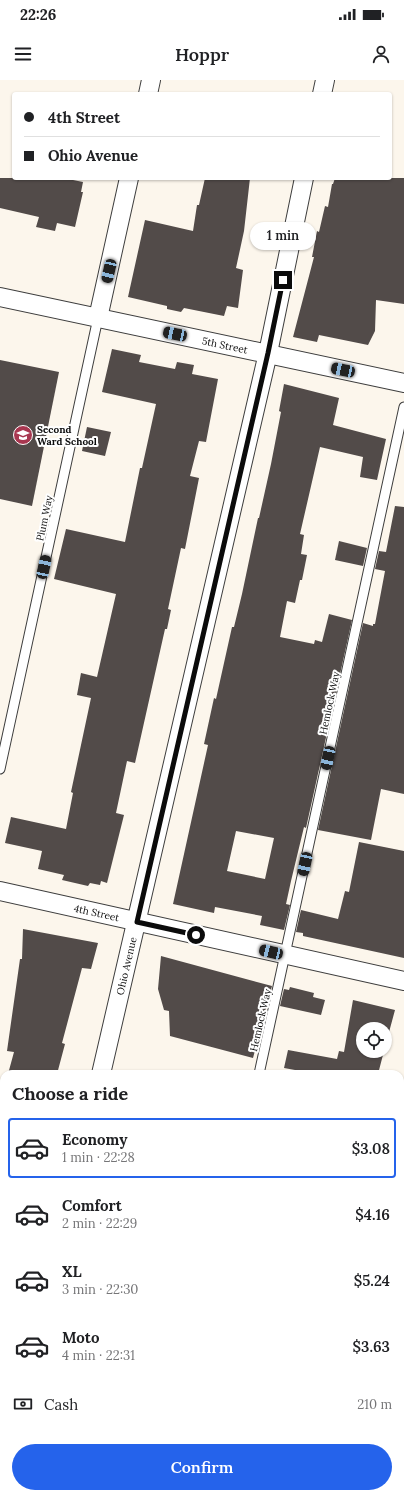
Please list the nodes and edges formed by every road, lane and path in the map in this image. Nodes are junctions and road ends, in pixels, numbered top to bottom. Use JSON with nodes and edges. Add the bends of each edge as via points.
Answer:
{"nodes":[{"id":1,"x":151,"y":80,"type":"edge"},
{"id":2,"x":325,"y":80,"type":"edge"},
{"id":3,"x":148,"y":92,"type":"edge"},
{"id":4,"x":322,"y":92,"type":"edge"},
{"id":5,"x":129,"y":180,"type":"edge"},
{"id":6,"x":304,"y":180,"type":"edge"},
{"id":7,"x":0,"y":297,"type":"edge"},
{"id":8,"x":98,"y":318,"type":"junction"},
{"id":9,"x":268,"y":353,"type":"junction"},
{"id":10,"x":404,"y":383,"type":"edge"},
{"id":11,"x":404,"y":407,"type":"edge"},
{"id":12,"x":0,"y":769,"type":"edge"},
{"id":13,"x":0,"y":891,"type":"edge"},
{"id":14,"x":137,"y":922,"type":"junction"},
{"id":15,"x":286,"y":955,"type":"junction"},
{"id":16,"x":404,"y":981,"type":"edge"},
{"id":17,"x":102,"y":1070,"type":"edge"},
{"id":18,"x":260,"y":1070,"type":"edge"}],
"edges":[{"from":1,"to":3,"type":"street"},
{"from":2,"to":4,"type":"street"},
{"from":5,"to":8,"type":"street"},
{"from":6,"to":9,"type":"street","name":"Ohio Avenue"},
{"from":7,"to":8,"type":"street","name":"5th Street"},
{"from":8,"to":9,"type":"street","name":"5th Street"},
{"from":8,"to":12,"type":"lane","name":"Plum Way"},
{"from":9,"to":10,"type":"street","name":"5th Street"},
{"from":9,"to":14,"type":"street","name":"Ohio Avenue"},
{"from":11,"to":15,"type":"lane","name":"Hemlock Way"},
{"from":13,"to":14,"type":"street","name":"4th Street"},
{"from":14,"to":15,"type":"street","name":"4th Street"},
{"from":14,"to":17,"type":"street","name":"Ohio Avenue"},
{"from":15,"to":16,"type":"street","name":"4th Street"},
{"from":15,"to":18,"type":"lane","name":"Hemlock Way"}]}
